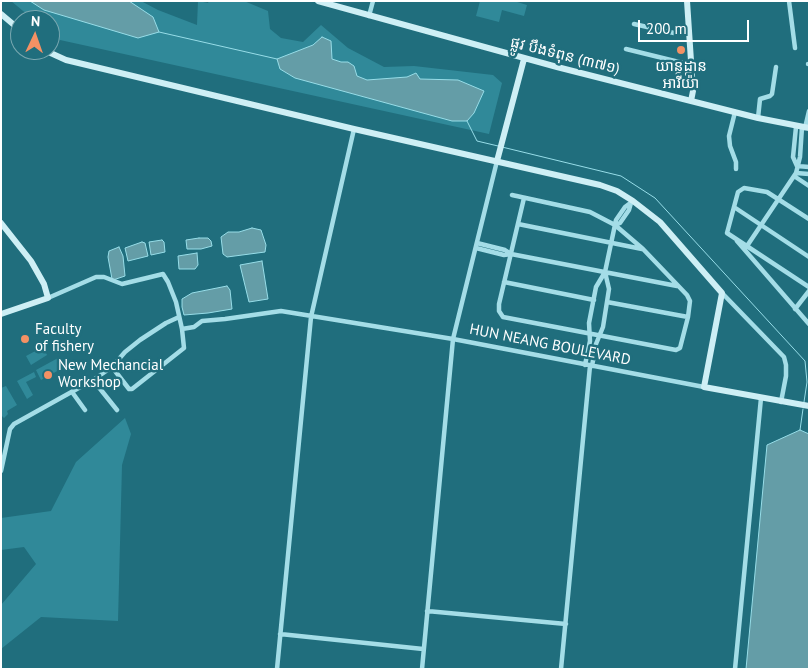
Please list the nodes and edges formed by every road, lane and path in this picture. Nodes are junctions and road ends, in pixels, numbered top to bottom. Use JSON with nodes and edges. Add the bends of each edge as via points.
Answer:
{"nodes":[{"id":1,"x":318,"y":1,"type":"edge"},
{"id":2,"x":373,"y":1,"type":"edge"},
{"id":3,"x":687,"y":1,"type":"edge"},
{"id":4,"x":789,"y":1,"type":"edge"},
{"id":5,"x":369,"y":16,"type":"junction"},
{"id":6,"x":634,"y":24,"type":"dead end"},
{"id":7,"x":688,"y":32,"type":"junction"},
{"id":8,"x":795,"y":48,"type":"dead end"},
{"id":9,"x":626,"y":49,"type":"dead end"},
{"id":10,"x":60,"y":57,"type":"edge"},
{"id":11,"x":524,"y":59,"type":"junction"},
{"id":12,"x":691,"y":65,"type":"junction"},
{"id":13,"x":776,"y":67,"type":"dead end"},
{"id":14,"x":691,"y":101,"type":"junction"},
{"id":15,"x":809,"y":110,"type":"edge"},
{"id":16,"x":735,"y":112,"type":"junction"},
{"id":17,"x":758,"y":118,"type":"junction"},
{"id":18,"x":803,"y":128,"type":"edge"},
{"id":19,"x":354,"y":129,"type":"junction"},
{"id":20,"x":497,"y":161,"type":"junction"},
{"id":21,"x":797,"y":166,"type":"junction"},
{"id":22,"x":809,"y":167,"type":"edge"},
{"id":23,"x":736,"y":169,"type":"dead end"},
{"id":24,"x":809,"y":174,"type":"edge"},
{"id":25,"x":795,"y":175,"type":"junction"},
{"id":26,"x":809,"y":186,"type":"edge"},
{"id":27,"x":512,"y":196,"type":"dead end"},
{"id":28,"x":524,"y":198,"type":"junction"},
{"id":29,"x":779,"y":199,"type":"junction"},
{"id":30,"x":632,"y":202,"type":"junction"},
{"id":31,"x":734,"y":207,"type":"junction"},
{"id":32,"x":809,"y":219,"type":"edge"},
{"id":33,"x":1,"y":223,"type":"edge"},
{"id":34,"x":518,"y":224,"type":"junction"},
{"id":35,"x":615,"y":225,"type":"junction"},
{"id":36,"x":762,"y":226,"type":"junction"},
{"id":37,"x":733,"y":236,"type":"junction"},
{"id":38,"x":612,"y":242,"type":"junction"},
{"id":39,"x":476,"y":246,"type":"junction"},
{"id":40,"x":747,"y":246,"type":"junction"},
{"id":41,"x":643,"y":249,"type":"junction"},
{"id":42,"x":511,"y":254,"type":"junction"},
{"id":43,"x":809,"y":257,"type":"edge"},
{"id":44,"x":605,"y":272,"type":"junction"},
{"id":45,"x":504,"y":282,"type":"junction"},
{"id":46,"x":678,"y":286,"type":"junction"},
{"id":47,"x":809,"y":287,"type":"edge"},
{"id":48,"x":809,"y":291,"type":"edge"},
{"id":49,"x":722,"y":293,"type":"junction"},
{"id":50,"x":48,"y":298,"type":"junction"},
{"id":51,"x":594,"y":300,"type":"junction"},
{"id":52,"x":607,"y":302,"type":"junction"},
{"id":53,"x":795,"y":309,"type":"junction"},
{"id":54,"x":1,"y":314,"type":"edge"},
{"id":55,"x":179,"y":317,"type":"junction"},
{"id":56,"x":311,"y":317,"type":"junction"},
{"id":57,"x":688,"y":317,"type":"junction"},
{"id":58,"x":809,"y":324,"type":"edge"},
{"id":59,"x":182,"y":329,"type":"junction"},
{"id":60,"x":590,"y":333,"type":"junction"},
{"id":61,"x":599,"y":335,"type":"junction"},
{"id":62,"x":453,"y":339,"type":"junction"},
{"id":63,"x":588,"y":350,"type":"junction"},
{"id":64,"x":594,"y":351,"type":"junction"},
{"id":65,"x":589,"y":365,"type":"junction"},
{"id":66,"x":112,"y":367,"type":"junction"},
{"id":67,"x":93,"y":380,"type":"junction"},
{"id":68,"x":704,"y":387,"type":"junction"},
{"id":69,"x":72,"y":392,"type":"junction"},
{"id":70,"x":761,"y":398,"type":"junction"},
{"id":71,"x":783,"y":402,"type":"junction"},
{"id":72,"x":809,"y":406,"type":"edge"},
{"id":73,"x":85,"y":410,"type":"dead end"},
{"id":74,"x":117,"y":410,"type":"dead end"},
{"id":75,"x":1,"y":472,"type":"edge"},
{"id":76,"x":427,"y":611,"type":"junction"},
{"id":77,"x":566,"y":624,"type":"junction"},
{"id":78,"x":280,"y":634,"type":"junction"},
{"id":79,"x":423,"y":649,"type":"junction"},
{"id":80,"x":277,"y":669,"type":"edge"},
{"id":81,"x":422,"y":669,"type":"edge"},
{"id":82,"x":561,"y":669,"type":"edge"},
{"id":83,"x":735,"y":669,"type":"edge"}],
"edges":[{"from":1,"to":5,"type":"main road","name":"ផ្លូវ បឹងទំពុន (៣៧១)"},
{"from":2,"to":5,"type":"street"},
{"from":3,"to":7,"type":"main road"},
{"from":4,"to":8,"type":"street"},
{"from":5,"to":11,"type":"main road","name":"ផ្លូវ បឹងទំពុន (៣៧១)"},
{"from":6,"to":7,"type":"street","via":[[674,33]]},
{"from":7,"to":12,"type":"main road"},
{"from":9,"to":12,"type":"street"},
{"from":10,"to":19,"type":"main road"},
{"from":11,"to":14,"type":"main road","name":"ផ្លូវ បឹងទំពុន (៣៧១)"},
{"from":11,"to":20,"type":"main road","name":"HUN NEANG BOULEVARD"},
{"from":12,"to":14,"type":"main road"},
{"from":13,"to":17,"type":"street","via":[[772,94],[760,99]]},
{"from":14,"to":16,"type":"main road","name":"ផ្លូវ បឹងទំពុន (៣៧១)"},
{"from":15,"to":18,"type":"street"},
{"from":16,"to":17,"type":"main road","name":"ផ្លូវ បឹងទំពុន (៣៧១)"},
{"from":16,"to":23,"type":"street","via":[[730,146]]},
{"from":17,"to":18,"type":"main road","name":"ផ្លូវ បឹងទំពុន (៣៧១)"},
{"from":18,"to":21,"type":"street","via":[[793,157]]},
{"from":19,"to":20,"type":"main road"},
{"from":19,"to":56,"type":"street"},
{"from":20,"to":30,"type":"main road","via":[[600,185],[617,191]]},
{"from":20,"to":39,"type":"street","name":"HUN NEANG BOULEVARD"},
{"from":21,"to":22,"type":"street"},
{"from":21,"to":25,"type":"street"},
{"from":24,"to":25,"type":"street"},
{"from":25,"to":26,"type":"street"},
{"from":25,"to":29,"type":"street"},
{"from":27,"to":28,"type":"street"},
{"from":28,"to":34,"type":"street"},
{"from":28,"to":35,"type":"street","via":[[590,212]]},
{"from":29,"to":31,"type":"street","via":[[744,188],[738,192]]},
{"from":29,"to":32,"type":"street"},
{"from":29,"to":36,"type":"street"},
{"from":30,"to":35,"type":"street"},
{"from":30,"to":49,"type":"main road","via":[[660,222]]},
{"from":31,"to":36,"type":"street"},
{"from":31,"to":37,"type":"street","via":[[728,233]]},
{"from":33,"to":50,"type":"main road","via":[[31,261]]},
{"from":34,"to":38,"type":"street"},
{"from":34,"to":42,"type":"street"},
{"from":35,"to":38,"type":"street"},
{"from":35,"to":41,"type":"street"},
{"from":36,"to":40,"type":"street"},
{"from":36,"to":43,"type":"street"},
{"from":37,"to":40,"type":"street"},
{"from":37,"to":53,"type":"street"},
{"from":38,"to":41,"type":"street"},
{"from":38,"to":44,"type":"street"},
{"from":39,"to":42,"type":"street","via":[[505,250]]},
{"from":39,"to":62,"type":"street","name":"HUN NEANG BOULEVARD"},
{"from":40,"to":47,"type":"street"},
{"from":41,"to":46,"type":"street"},
{"from":42,"to":44,"type":"street"},
{"from":42,"to":45,"type":"street"},
{"from":44,"to":46,"type":"street"},
{"from":44,"to":51,"type":"street","via":[[596,287]]},
{"from":44,"to":52,"type":"street","via":[[609,289]]},
{"from":45,"to":51,"type":"street"},
{"from":45,"to":60,"type":"street","via":[[498,304],[503,316]]},
{"from":46,"to":57,"type":"street","via":[[690,301]]},
{"from":48,"to":53,"type":"street"},
{"from":49,"to":68,"type":"main road"},
{"from":49,"to":71,"type":"street","via":[[784,357]]},
{"from":50,"to":54,"type":"main road"},
{"from":50,"to":55,"type":"street","via":[[96,277],[122,284],[163,274]]},
{"from":51,"to":60,"type":"street"},
{"from":52,"to":57,"type":"street"},
{"from":52,"to":61,"type":"street"},
{"from":53,"to":58,"type":"street"},
{"from":55,"to":59,"type":"street"},
{"from":55,"to":66,"type":"street","via":[[140,340]]},
{"from":56,"to":59,"type":"street","via":[[281,311],[202,321],[194,327]]},
{"from":56,"to":62,"type":"street"},
{"from":56,"to":78,"type":"street"},
{"from":57,"to":61,"type":"street","via":[[682,346],[676,350]]},
{"from":59,"to":66,"type":"street","via":[[183,350],[132,389]]},
{"from":60,"to":61,"type":"street"},
{"from":60,"to":63,"type":"street"},
{"from":61,"to":64,"type":"street"},
{"from":62,"to":65,"type":"street","name":"HUN NEANG BOULEVARD"},
{"from":62,"to":76,"type":"street"},
{"from":63,"to":64,"type":"street"},
{"from":63,"to":65,"type":"street"},
{"from":64,"to":65,"type":"street"},
{"from":65,"to":68,"type":"street","name":"HUN NEANG BOULEVARD"},
{"from":65,"to":77,"type":"street"},
{"from":66,"to":67,"type":"street"},
{"from":67,"to":69,"type":"street"},
{"from":67,"to":74,"type":"street"},
{"from":68,"to":70,"type":"main road","name":"HUN NEANG BOULEVARD"},
{"from":69,"to":73,"type":"street"},
{"from":69,"to":75,"type":"street","via":[[14,424],[6,442]]},
{"from":70,"to":71,"type":"main road","name":"HUN NEANG BOULEVARD"},
{"from":70,"to":83,"type":"street"},
{"from":71,"to":72,"type":"main road","name":"HUN NEANG BOULEVARD"},
{"from":76,"to":77,"type":"street"},
{"from":76,"to":79,"type":"street"},
{"from":77,"to":82,"type":"street"},
{"from":78,"to":79,"type":"street"},
{"from":78,"to":80,"type":"street"},
{"from":79,"to":81,"type":"street"}]}
